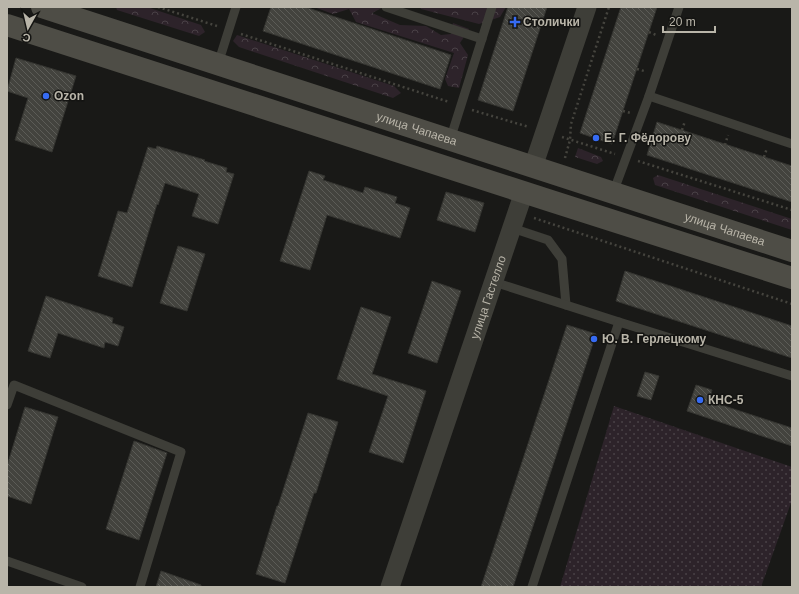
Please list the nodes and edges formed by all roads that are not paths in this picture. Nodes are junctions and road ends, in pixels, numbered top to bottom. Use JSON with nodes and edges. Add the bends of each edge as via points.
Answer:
{"nodes":[{"id":1,"x":42,"y":7,"type":"edge"},
{"id":2,"x":236,"y":7,"type":"edge"},
{"id":3,"x":386,"y":7,"type":"edge"},
{"id":4,"x":492,"y":7,"type":"edge"},
{"id":5,"x":587,"y":7,"type":"edge"},
{"id":6,"x":679,"y":7,"type":"edge"},
{"id":7,"x":7,"y":25,"type":"edge"},
{"id":8,"x":482,"y":39,"type":"junction"},
{"id":9,"x":218,"y":64,"type":"junction"},
{"id":10,"x":649,"y":96,"type":"junction"},
{"id":11,"x":450,"y":140,"type":"junction"},
{"id":12,"x":792,"y":144,"type":"edge"},
{"id":13,"x":533,"y":167,"type":"junction"},
{"id":14,"x":524,"y":192,"type":"junction"},
{"id":15,"x":613,"y":193,"type":"junction"},
{"id":16,"x":512,"y":228,"type":"junction"},
{"id":17,"x":792,"y":251,"type":"edge"},
{"id":18,"x":792,"y":278,"type":"edge"},
{"id":19,"x":494,"y":282,"type":"junction"},
{"id":20,"x":566,"y":305,"type":"junction"},
{"id":21,"x":619,"y":322,"type":"junction"},
{"id":22,"x":792,"y":376,"type":"edge"},
{"id":23,"x":7,"y":405,"type":"edge"},
{"id":24,"x":7,"y":561,"type":"edge"},
{"id":25,"x":82,"y":587,"type":"edge"},
{"id":26,"x":140,"y":587,"type":"edge"},
{"id":27,"x":390,"y":587,"type":"edge"},
{"id":28,"x":532,"y":587,"type":"edge"}],
"edges":[{"from":1,"to":9,"type":"street","name":"улица Чапаева"},
{"from":2,"to":9,"type":"lane"},
{"from":3,"to":8,"type":"lane"},
{"from":4,"to":8,"type":"lane"},
{"from":5,"to":13,"type":"street","name":"улица Гастелло"},
{"from":6,"to":10,"type":"lane"},
{"from":7,"to":14,"type":"street"},
{"from":8,"to":11,"type":"lane"},
{"from":9,"to":11,"type":"street","name":"улица Чапаева"},
{"from":10,"to":12,"type":"lane"},
{"from":10,"to":15,"type":"lane"},
{"from":11,"to":13,"type":"street","name":"улица Чапаева"},
{"from":13,"to":14,"type":"street","name":"улица Гастелло"},
{"from":13,"to":15,"type":"street","name":"улица Чапаева"},
{"from":14,"to":16,"type":"street","name":"улица Гастелло"},
{"from":14,"to":18,"type":"street"},
{"from":15,"to":17,"type":"street","name":"улица Чапаева"},
{"from":16,"to":19,"type":"street","name":"улица Гастелло"},
{"from":16,"to":20,"type":"lane","via":[[548,240],[562,259]]},
{"from":19,"to":20,"type":"lane"},
{"from":19,"to":27,"type":"street","name":"улица Гастелло"},
{"from":20,"to":21,"type":"lane"},
{"from":21,"to":22,"type":"lane"},
{"from":21,"to":28,"type":"lane"},
{"from":23,"to":26,"type":"lane","via":[[14,385],[181,452]]},
{"from":24,"to":25,"type":"lane"}]}
